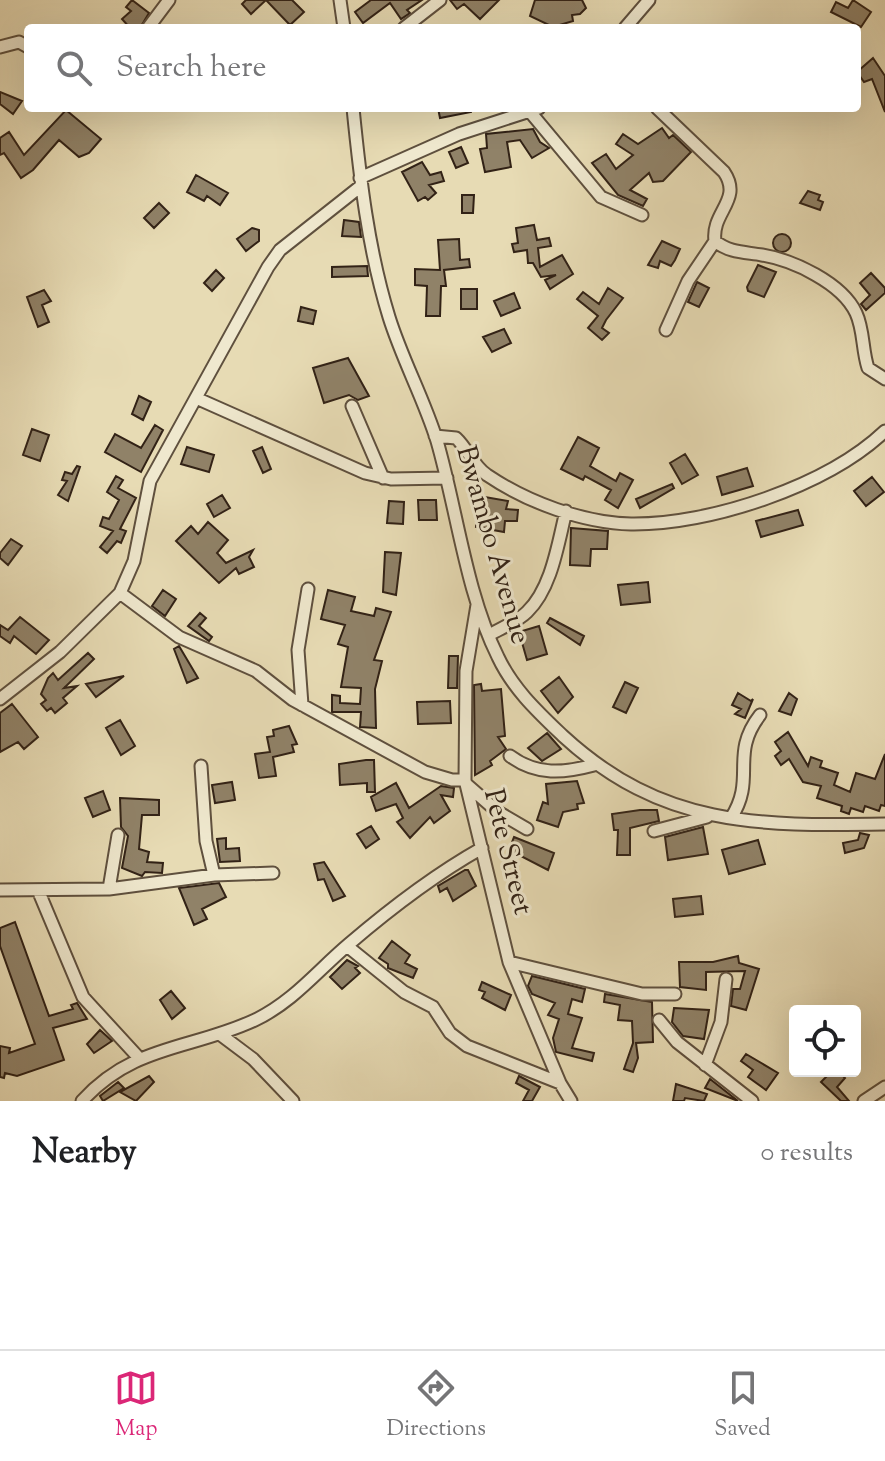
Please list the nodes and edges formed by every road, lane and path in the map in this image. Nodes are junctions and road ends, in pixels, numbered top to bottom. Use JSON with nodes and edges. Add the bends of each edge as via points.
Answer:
{"nodes":[{"id":1,"x":169,"y":0,"type":"edge"},
{"id":2,"x":340,"y":0,"type":"edge"},
{"id":3,"x":440,"y":0,"type":"edge"},
{"id":4,"x":649,"y":0,"type":"edge"},
{"id":5,"x":151,"y":24,"type":"edge"},
{"id":6,"x":343,"y":24,"type":"edge"},
{"id":7,"x":409,"y":24,"type":"edge"},
{"id":8,"x":628,"y":24,"type":"edge"},
{"id":9,"x":24,"y":45,"type":"edge"},
{"id":10,"x":0,"y":47,"type":"edge"},
{"id":11,"x":353,"y":112,"type":"edge"},
{"id":12,"x":529,"y":112,"type":"edge"},
{"id":13,"x":537,"y":112,"type":"edge"},
{"id":14,"x":661,"y":112,"type":"edge"},
{"id":15,"x":360,"y":182,"type":"junction"},
{"id":16,"x":642,"y":215,"type":"dead end"},
{"id":17,"x":715,"y":241,"type":"junction"},
{"id":18,"x":666,"y":330,"type":"dead end"},
{"id":19,"x":885,"y":379,"type":"edge"},
{"id":20,"x":196,"y":398,"type":"junction"},
{"id":21,"x":352,"y":406,"type":"dead end"},
{"id":22,"x":885,"y":431,"type":"edge"},
{"id":23,"x":435,"y":436,"type":"junction"},
{"id":24,"x":383,"y":478,"type":"junction"},
{"id":25,"x":447,"y":478,"type":"junction"},
{"id":26,"x":566,"y":511,"type":"junction"},
{"id":27,"x":308,"y":589,"type":"dead end"},
{"id":28,"x":120,"y":593,"type":"junction"},
{"id":29,"x":478,"y":600,"type":"junction"},
{"id":30,"x":489,"y":635,"type":"junction"},
{"id":31,"x":0,"y":699,"type":"edge"},
{"id":32,"x":302,"y":705,"type":"junction"},
{"id":33,"x":760,"y":715,"type":"dead end"},
{"id":34,"x":510,"y":756,"type":"dead end"},
{"id":35,"x":594,"y":765,"type":"junction"},
{"id":36,"x":201,"y":766,"type":"dead end"},
{"id":37,"x":465,"y":782,"type":"junction"},
{"id":38,"x":710,"y":816,"type":"junction"},
{"id":39,"x":731,"y":818,"type":"junction"},
{"id":40,"x":885,"y":824,"type":"edge"},
{"id":41,"x":527,"y":829,"type":"dead end"},
{"id":42,"x":654,"y":831,"type":"dead end"},
{"id":43,"x":118,"y":835,"type":"dead end"},
{"id":44,"x":482,"y":848,"type":"junction"},
{"id":45,"x":273,"y":873,"type":"dead end"},
{"id":46,"x":214,"y":875,"type":"junction"},
{"id":47,"x":109,"y":889,"type":"junction"},
{"id":48,"x":0,"y":890,"type":"edge"},
{"id":49,"x":38,"y":890,"type":"junction"},
{"id":50,"x":347,"y":946,"type":"junction"},
{"id":51,"x":509,"y":962,"type":"junction"},
{"id":52,"x":726,"y":979,"type":"dead end"},
{"id":53,"x":675,"y":994,"type":"dead end"},
{"id":54,"x":659,"y":1020,"type":"dead end"},
{"id":55,"x":221,"y":1035,"type":"junction"},
{"id":56,"x":139,"y":1058,"type":"junction"},
{"id":57,"x":705,"y":1065,"type":"junction"},
{"id":58,"x":560,"y":1083,"type":"junction"},
{"id":59,"x":885,"y":1087,"type":"edge"},
{"id":60,"x":82,"y":1101,"type":"edge"},
{"id":61,"x":293,"y":1101,"type":"edge"},
{"id":62,"x":571,"y":1101,"type":"edge"},
{"id":63,"x":752,"y":1101,"type":"edge"},
{"id":64,"x":864,"y":1101,"type":"edge"}],
"edges":[{"from":1,"to":5,"type":"street"},
{"from":2,"to":6,"type":"street"},
{"from":3,"to":7,"type":"street"},
{"from":4,"to":8,"type":"street"},
{"from":9,"to":10,"type":"street"},
{"from":11,"to":15,"type":"street","name":"Bwambo Avenue"},
{"from":12,"to":15,"type":"street","via":[[459,134]]},
{"from":13,"to":16,"type":"street","via":[[601,197]]},
{"from":14,"to":17,"type":"street","via":[[732,183]]},
{"from":15,"to":20,"type":"street","via":[[280,250]]},
{"from":15,"to":23,"type":"street","name":"Bwambo Avenue","via":[[389,317]]},
{"from":17,"to":18,"type":"street","via":[[688,281]]},
{"from":17,"to":19,"type":"street","via":[[724,248],[766,255],[826,282],[849,301],[861,326],[868,368]]},
{"from":20,"to":24,"type":"street","via":[[293,444]]},
{"from":20,"to":28,"type":"street","via":[[150,481],[134,561]]},
{"from":21,"to":24,"type":"street"},
{"from":22,"to":26,"type":"street","via":[[813,478],[705,514],[629,524]]},
{"from":23,"to":25,"type":"street","name":"Bwambo Avenue"},
{"from":23,"to":26,"type":"street","via":[[456,438],[485,474]]},
{"from":24,"to":25,"type":"street"},
{"from":25,"to":29,"type":"street","name":"Bwambo Avenue"},
{"from":26,"to":30,"type":"street","via":[[537,598],[522,616]]},
{"from":27,"to":32,"type":"street","via":[[298,650]]},
{"from":28,"to":31,"type":"street","via":[[60,652]]},
{"from":28,"to":32,"type":"street","via":[[179,637],[256,671]]},
{"from":29,"to":30,"type":"street","name":"Bwambo Avenue"},
{"from":29,"to":37,"type":"street","name":"Pete Street","via":[[466,671]]},
{"from":30,"to":35,"type":"street","name":"Bwambo Avenue","via":[[521,694]]},
{"from":32,"to":37,"type":"street","via":[[425,772]]},
{"from":33,"to":39,"type":"street","via":[[743,742],[745,790]]},
{"from":34,"to":35,"type":"street","via":[[550,772]]},
{"from":35,"to":38,"type":"street","name":"Bwambo Avenue","via":[[651,798]]},
{"from":36,"to":46,"type":"street"},
{"from":37,"to":41,"type":"street"},
{"from":37,"to":44,"type":"street","name":"Pete Street"},
{"from":38,"to":39,"type":"street","name":"Bwambo Avenue"},
{"from":38,"to":42,"type":"street"},
{"from":39,"to":40,"type":"street","name":"Bwambo Avenue"},
{"from":43,"to":47,"type":"street"},
{"from":44,"to":50,"type":"street","via":[[416,888]]},
{"from":44,"to":51,"type":"street","name":"Pete Street"},
{"from":45,"to":46,"type":"street"},
{"from":46,"to":47,"type":"street"},
{"from":47,"to":49,"type":"street"},
{"from":48,"to":49,"type":"street"},
{"from":49,"to":56,"type":"street","via":[[83,997]]},
{"from":50,"to":55,"type":"street","via":[[284,1003]]},
{"from":50,"to":58,"type":"street","via":[[404,992],[433,1007],[467,1046]]},
{"from":51,"to":53,"type":"street","via":[[642,994]]},
{"from":51,"to":58,"type":"street","name":"Pete Street"},
{"from":52,"to":57,"type":"street","via":[[721,1022]]},
{"from":54,"to":57,"type":"street"},
{"from":55,"to":56,"type":"street"},
{"from":55,"to":61,"type":"street"},
{"from":56,"to":60,"type":"street","via":[[115,1071]]},
{"from":57,"to":63,"type":"street"},
{"from":58,"to":62,"type":"street","name":"Pete Street"},
{"from":59,"to":64,"type":"street"}]}
